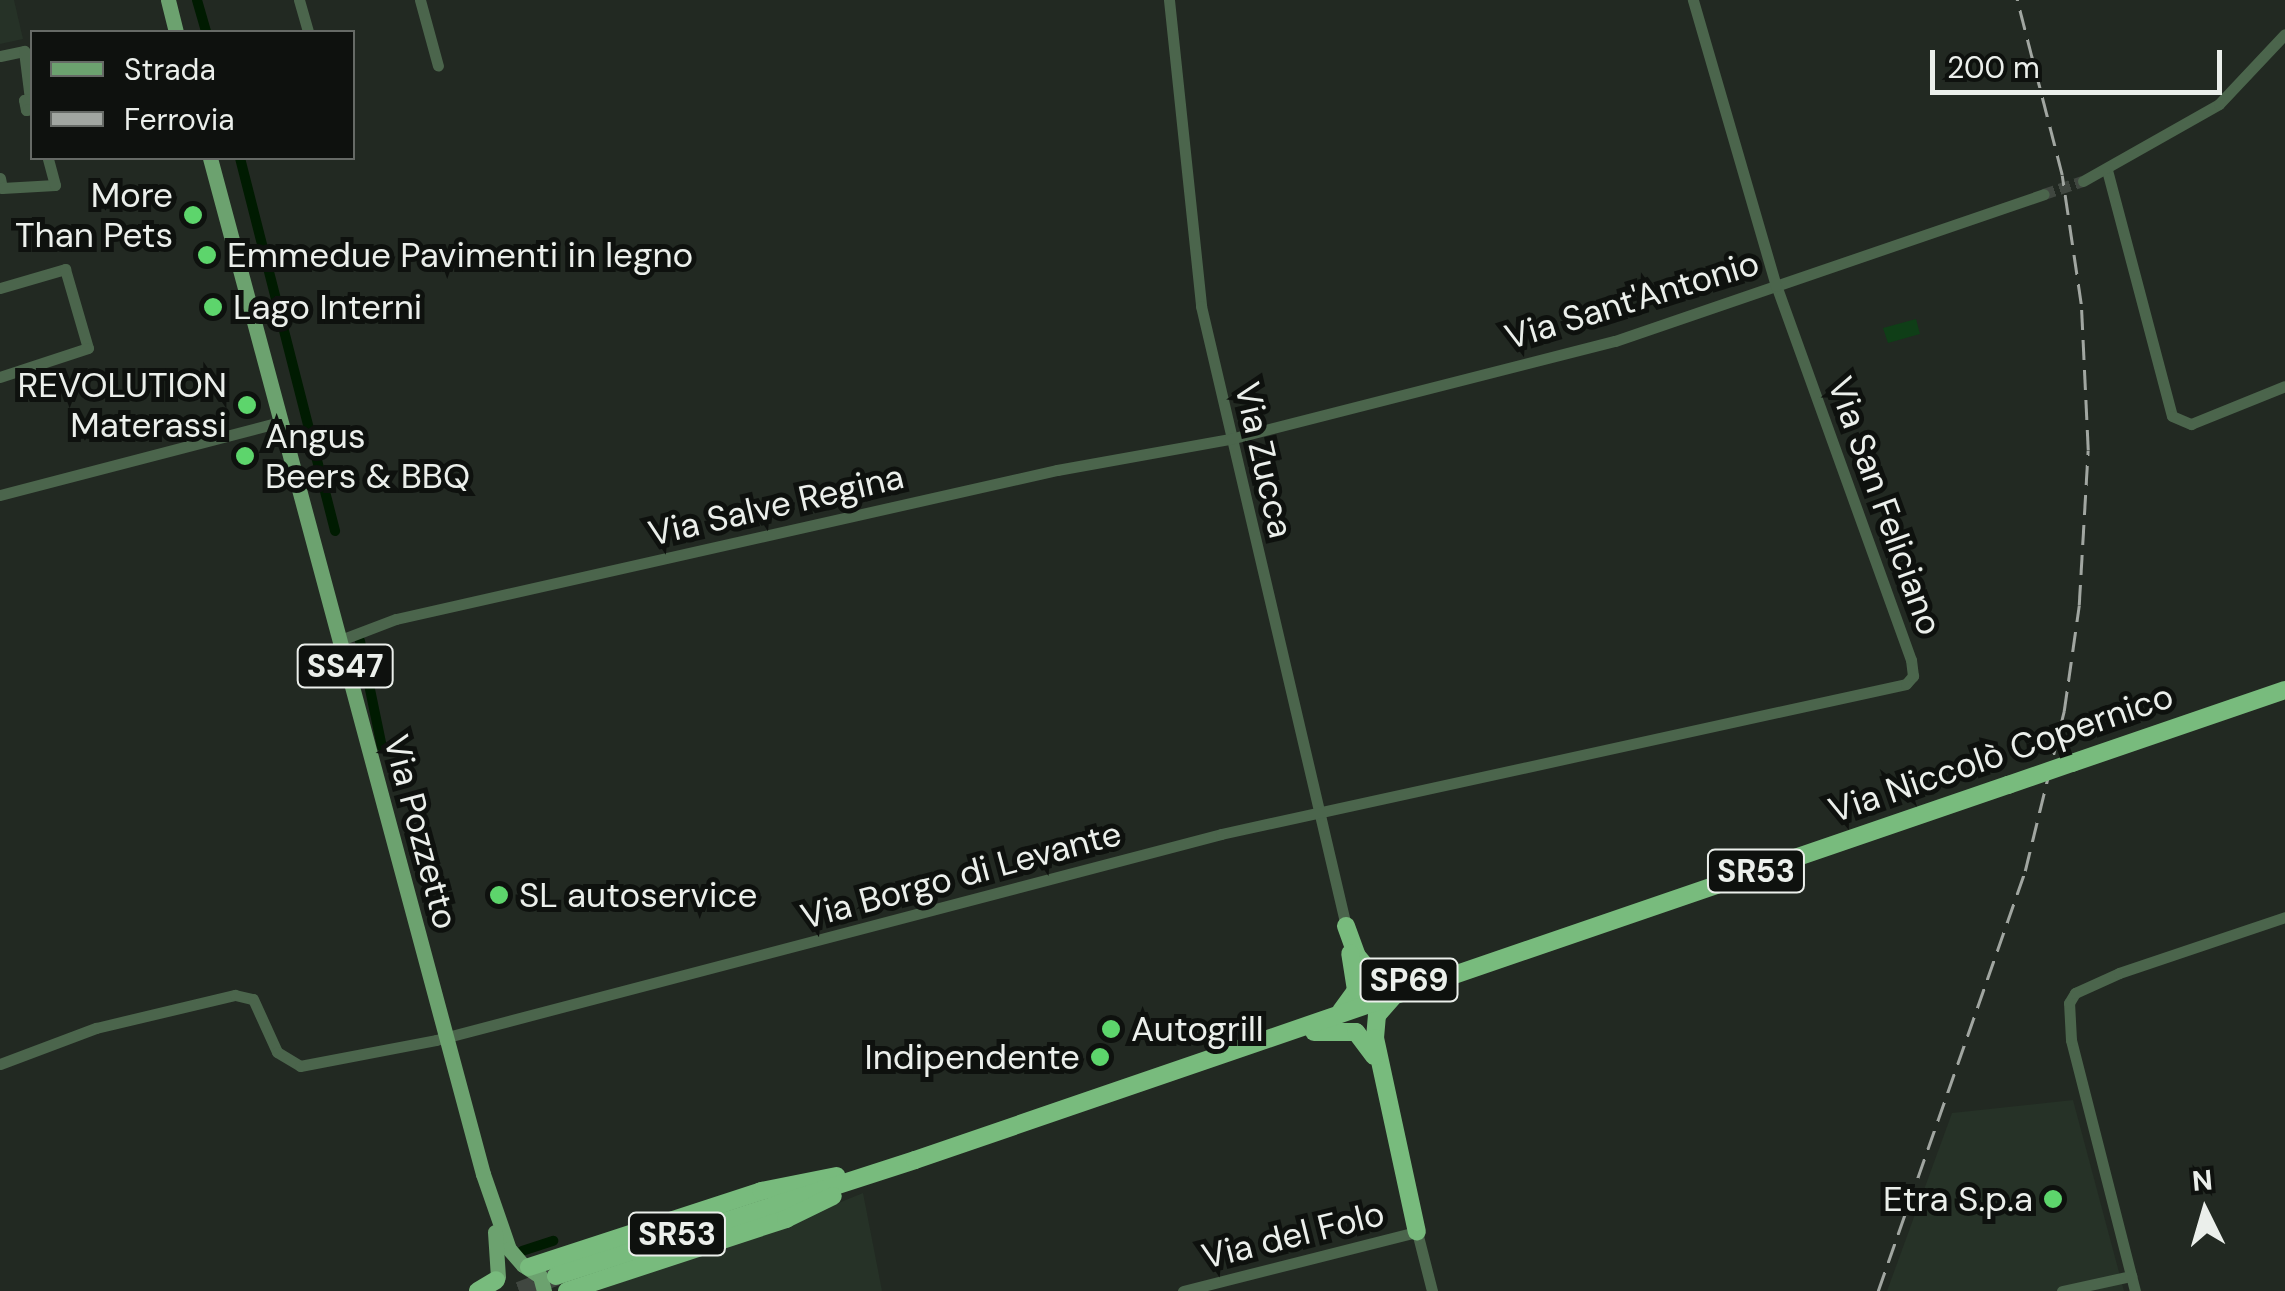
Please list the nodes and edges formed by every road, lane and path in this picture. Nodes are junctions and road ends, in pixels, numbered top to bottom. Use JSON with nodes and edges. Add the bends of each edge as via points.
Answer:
{"nodes":[{"id":1,"x":168,"y":0,"type":"edge"},
{"id":2,"x":299,"y":0,"type":"edge"},
{"id":3,"x":420,"y":0,"type":"edge"},
{"id":4,"x":1168,"y":0,"type":"edge"},
{"id":5,"x":1693,"y":0,"type":"edge"},
{"id":6,"x":176,"y":30,"type":"edge"},
{"id":7,"x":307,"y":30,"type":"edge"},
{"id":8,"x":2285,"y":34,"type":"edge"},
{"id":9,"x":0,"y":56,"type":"edge"},
{"id":10,"x":438,"y":66,"type":"dead end"},
{"id":11,"x":30,"y":99,"type":"edge"},
{"id":12,"x":49,"y":160,"type":"edge"},
{"id":13,"x":211,"y":160,"type":"edge"},
{"id":14,"x":2108,"y":170,"type":"junction"},
{"id":15,"x":0,"y":178,"type":"edge"},
{"id":16,"x":2084,"y":181,"type":"tunnel mouth"},
{"id":17,"x":2044,"y":194,"type":"tunnel mouth"},
{"id":18,"x":1776,"y":286,"type":"junction"},
{"id":19,"x":0,"y":288,"type":"edge"},
{"id":20,"x":0,"y":377,"type":"edge"},
{"id":21,"x":2285,"y":386,"type":"edge"},
{"id":22,"x":281,"y":422,"type":"junction"},
{"id":23,"x":1230,"y":439,"type":"junction"},
{"id":24,"x":0,"y":494,"type":"edge"},
{"id":25,"x":338,"y":641,"type":"junction"},
{"id":26,"x":2285,"y":690,"type":"edge"},
{"id":27,"x":1318,"y":814,"type":"junction"},
{"id":28,"x":2285,"y":917,"type":"edge"},
{"id":29,"x":1346,"y":926,"type":"junction"},
{"id":30,"x":1503,"y":958,"type":"junction"},
{"id":31,"x":1396,"y":995,"type":"junction"},
{"id":32,"x":1328,"y":1018,"type":"junction"},
{"id":33,"x":446,"y":1037,"type":"junction"},
{"id":34,"x":1231,"y":1052,"type":"junction"},
{"id":35,"x":0,"y":1064,"type":"edge"},
{"id":36,"x":1380,"y":1070,"type":"junction"},
{"id":37,"x":915,"y":1160,"type":"junction"},
{"id":38,"x":483,"y":1174,"type":"junction"},
{"id":39,"x":1417,"y":1232,"type":"junction"},
{"id":40,"x":526,"y":1266,"type":"junction"},
{"id":41,"x":2131,"y":1276,"type":"junction"},
{"id":42,"x":496,"y":1283,"type":"edge"},
{"id":43,"x":1240,"y":1285,"type":"edge"},
{"id":44,"x":556,"y":1286,"type":"edge"},
{"id":45,"x":478,"y":1291,"type":"edge"},
{"id":46,"x":1183,"y":1291,"type":"edge"},
{"id":47,"x":1432,"y":1291,"type":"edge"},
{"id":48,"x":2062,"y":1291,"type":"edge"},
{"id":49,"x":2135,"y":1291,"type":"edge"}],
"edges":[{"from":1,"to":6,"type":"main road"},
{"from":2,"to":7,"type":"street"},
{"from":3,"to":10,"type":"street"},
{"from":4,"to":23,"type":"street","name":"Via Zucca","number":"SP69","via":[[1201,306]]},
{"from":5,"to":18,"type":"street","name":"Via San Feliciano"},
{"from":8,"to":14,"type":"street","via":[[2219,104]]},
{"from":9,"to":11,"type":"street","via":[[24,50]]},
{"from":12,"to":15,"type":"street","via":[[55,185],[2,188]]},
{"from":13,"to":22,"type":"main road","name":"Via Pozzetto","number":"SS47"},
{"from":14,"to":16,"type":"street"},
{"from":14,"to":21,"type":"street","via":[[2172,416],[2190,424]]},
{"from":17,"to":18,"type":"street","name":"Via Sant'Antonio"},
{"from":18,"to":23,"type":"street","name":"Via Sant'Antonio","via":[[1615,341]]},
{"from":18,"to":27,"type":"street","name":"Via San Feliciano","via":[[1913,676],[1906,684]]},
{"from":19,"to":20,"type":"street","via":[[65,269],[88,348]]},
{"from":22,"to":24,"type":"street"},
{"from":22,"to":25,"type":"main road","name":"Via Pozzetto","number":"SS47"},
{"from":23,"to":25,"type":"street","name":"Via Salve Regina","via":[[1057,470],[570,579],[396,619]]},
{"from":23,"to":27,"type":"street","name":"Via Zucca","number":"SP69"},
{"from":25,"to":33,"type":"main road","name":"Via Pozzetto","number":"SS47"},
{"from":26,"to":30,"type":"highway","name":"Via Niccolò Copernico","number":"SR53","bridge":true},
{"from":27,"to":29,"type":"street","name":"Via Zucca","number":"SP69"},
{"from":27,"to":33,"type":"street","name":"Via Borgo di Levante"},
{"from":28,"to":41,"type":"street","via":[[2119,973],[2068,1003],[2071,1040]]},
{"from":29,"to":30,"type":"highway","number":"SP69","via":[[1362,965],[1384,983]]},
{"from":29,"to":32,"type":"highway","number":"SP69","via":[[1356,990],[1351,1003]]},
{"from":30,"to":31,"type":"highway","name":"Via Niccolò Copernico","number":"SR53"},
{"from":31,"to":32,"type":"highway","name":"Via Niccolò Copernico","number":"SR53"},
{"from":31,"to":36,"type":"highway","number":"SP69","via":[[1375,1022]]},
{"from":32,"to":34,"type":"highway","name":"Via Niccolò Copernico","number":"SR53"},
{"from":33,"to":35,"type":"street","name":"Via Borgo di Levante","via":[[300,1066],[277,1052],[253,999],[234,995],[198,998],[96,1028]]},
{"from":33,"to":38,"type":"main road","name":"Via Pozzetto","number":"SS47"},
{"from":34,"to":36,"type":"highway","number":"SP69","via":[[1346,1028],[1365,1040]]},
{"from":34,"to":37,"type":"highway","name":"Via Niccolò Copernico","number":"SR53"},
{"from":36,"to":39,"type":"highway","number":"SP69"},
{"from":37,"to":40,"type":"highway","via":[[762,1191]]},
{"from":37,"to":44,"type":"highway","via":[[786,1219]]},
{"from":38,"to":40,"type":"main road","name":"Via Pozzetto","number":"SS47","via":[[509,1249]]},
{"from":38,"to":42,"type":"main road","name":"Via Pozzetto","number":"SS47"},
{"from":39,"to":43,"type":"street","name":"Via del Folo"},
{"from":39,"to":47,"type":"street","number":"SP69"},
{"from":40,"to":42,"type":"main road"},
{"from":40,"to":44,"type":"main road","number":"SS47"},
{"from":41,"to":48,"type":"street"},
{"from":41,"to":49,"type":"street"},
{"from":42,"to":45,"type":"highway"},
{"from":43,"to":46,"type":"street","name":"Via del Folo"}]}
